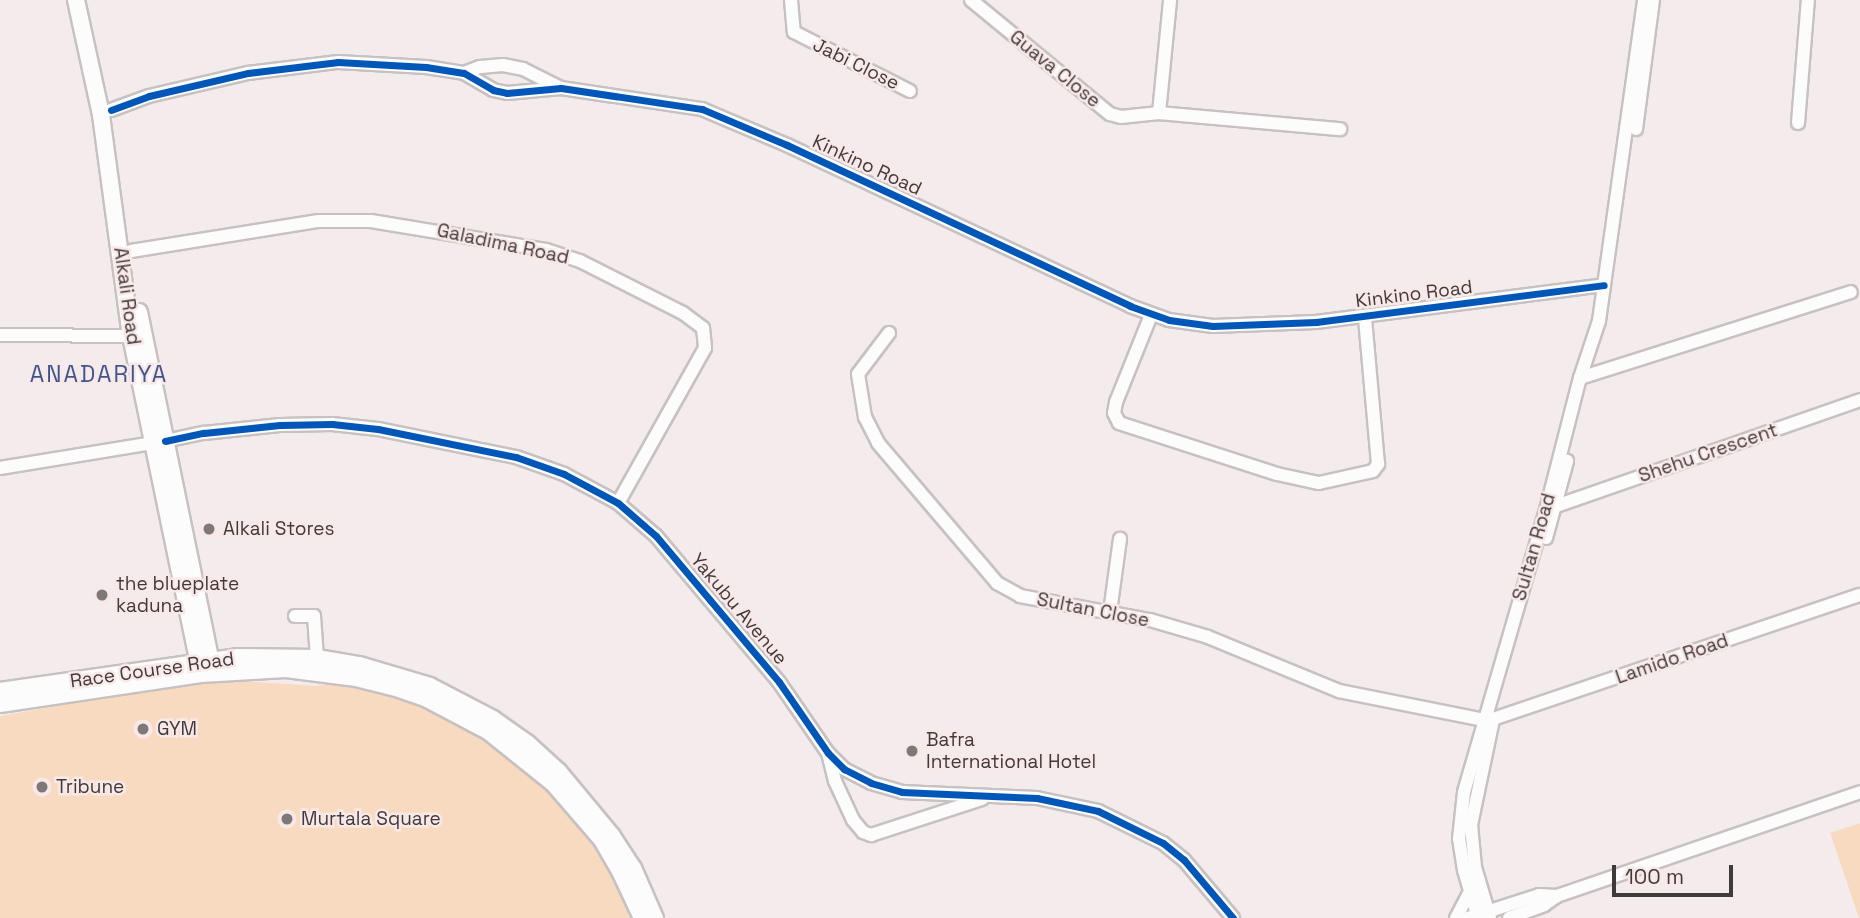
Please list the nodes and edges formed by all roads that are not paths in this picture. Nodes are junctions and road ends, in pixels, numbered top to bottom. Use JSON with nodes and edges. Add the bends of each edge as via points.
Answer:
{"nodes":[{"id":1,"x":76,"y":0,"type":"edge"},
{"id":2,"x":87,"y":0,"type":"edge"},
{"id":3,"x":791,"y":0,"type":"edge"},
{"id":4,"x":971,"y":0,"type":"edge"},
{"id":5,"x":1170,"y":0,"type":"edge"},
{"id":6,"x":1644,"y":0,"type":"edge"},
{"id":7,"x":1653,"y":0,"type":"edge"},
{"id":8,"x":1808,"y":0,"type":"edge"},
{"id":9,"x":464,"y":74,"type":"junction"},
{"id":10,"x":561,"y":88,"type":"junction"},
{"id":11,"x":910,"y":90,"type":"dead end"},
{"id":12,"x":111,"y":110,"type":"junction"},
{"id":13,"x":1159,"y":113,"type":"junction"},
{"id":14,"x":1798,"y":123,"type":"dead end"},
{"id":15,"x":1340,"y":129,"type":"dead end"},
{"id":16,"x":1628,"y":156,"type":"junction"},
{"id":17,"x":1625,"y":179,"type":"junction"},
{"id":18,"x":131,"y":251,"type":"junction"},
{"id":19,"x":1604,"y":285,"type":"junction"},
{"id":20,"x":1851,"y":292,"type":"dead end"},
{"id":21,"x":1151,"y":315,"type":"junction"},
{"id":22,"x":1365,"y":317,"type":"junction"},
{"id":23,"x":889,"y":334,"type":"dead end"},
{"id":24,"x":0,"y":335,"type":"edge"},
{"id":25,"x":137,"y":336,"type":"junction"},
{"id":26,"x":1584,"y":376,"type":"junction"},
{"id":27,"x":1860,"y":400,"type":"edge"},
{"id":28,"x":159,"y":442,"type":"junction"},
{"id":29,"x":0,"y":468,"type":"edge"},
{"id":30,"x":618,"y":503,"type":"junction"},
{"id":31,"x":1556,"y":506,"type":"junction"},
{"id":32,"x":1120,"y":539,"type":"dead end"},
{"id":33,"x":1860,"y":595,"type":"edge"},
{"id":34,"x":1110,"y":612,"type":"junction"},
{"id":35,"x":295,"y":616,"type":"dead end"},
{"id":36,"x":199,"y":634,"type":"junction"},
{"id":37,"x":239,"y":657,"type":"junction"},
{"id":38,"x":317,"y":658,"type":"junction"},
{"id":39,"x":171,"y":665,"type":"junction"},
{"id":40,"x":206,"y":667,"type":"junction"},
{"id":41,"x":0,"y":691,"type":"edge"},
{"id":42,"x":0,"y":704,"type":"edge"},
{"id":43,"x":1489,"y":720,"type":"junction"},
{"id":44,"x":828,"y":753,"type":"junction"},
{"id":45,"x":1860,"y":792,"type":"edge"},
{"id":46,"x":989,"y":797,"type":"junction"},
{"id":47,"x":1475,"y":891,"type":"junction"},
{"id":48,"x":1514,"y":913,"type":"edge"},
{"id":49,"x":1480,"y":916,"type":"edge"},
{"id":50,"x":642,"y":918,"type":"edge"},
{"id":51,"x":656,"y":918,"type":"edge"},
{"id":52,"x":1233,"y":918,"type":"edge"},
{"id":53,"x":1456,"y":918,"type":"edge"}],
"edges":[{"from":1,"to":25,"type":"main road","name":"Alkali Road","via":[[101,115]]},
{"from":2,"to":12,"type":"main road","name":"Alkali Road"},
{"from":3,"to":11,"type":"street","name":"Jabi Close","via":[[794,32]]},
{"from":4,"to":13,"type":"street","name":"Guava Close","via":[[1110,114]]},
{"from":5,"to":13,"type":"street"},
{"from":6,"to":16,"type":"street"},
{"from":7,"to":16,"type":"street"},
{"from":8,"to":14,"type":"street"},
{"from":9,"to":10,"type":"street","name":"Kinkino Road","via":[[507,93]]},
{"from":9,"to":10,"type":"street","name":"Kinkino Road","via":[[503,65],[523,69]]},
{"from":9,"to":12,"type":"street","name":"Kinkino Road","via":[[338,62],[248,73],[149,96]]},
{"from":10,"to":21,"type":"street","name":"Kinkino Road","via":[[702,109]]},
{"from":12,"to":18,"type":"main road","name":"Alkali Road"},
{"from":13,"to":15,"type":"street","name":"Guava Close"},
{"from":16,"to":17,"type":"street"},
{"from":17,"to":19,"type":"street","name":"Sultan Road"},
{"from":17,"to":26,"type":"street","name":"Sultan Road","via":[[1608,322]]},
{"from":18,"to":25,"type":"main road","name":"Alkali Road"},
{"from":18,"to":30,"type":"street","name":"Galadima Road","via":[[319,221],[370,221],[546,250],[580,261],[683,313],[703,328],[705,348]]},
{"from":19,"to":22,"type":"street","name":"Kinkino Road"},
{"from":19,"to":26,"type":"street","name":"Sultan Road"},
{"from":20,"to":26,"type":"street"},
{"from":21,"to":22,"type":"street","name":"Kinkino Road","via":[[1213,326]]},
{"from":21,"to":22,"type":"street","via":[[1116,402],[1114,413],[1119,423],[1319,483],[1373,471],[1378,464]]},
{"from":23,"to":34,"type":"street","name":"Sultan Close","via":[[858,377],[865,417],[878,443],[997,583],[1020,596]]},
{"from":24,"to":25,"type":"street"},
{"from":25,"to":28,"type":"main road","name":"Alkali Road"},
{"from":26,"to":31,"type":"street","name":"Sultan Road"},
{"from":26,"to":43,"type":"street","name":"Sultan Road"},
{"from":27,"to":31,"type":"street","name":"Shehu Crescent"},
{"from":28,"to":29,"type":"street","name":"Yakubu Avenue"},
{"from":28,"to":30,"type":"street","name":"Yakubu Avenue","via":[[280,425],[379,429],[516,457],[564,474]]},
{"from":28,"to":36,"type":"main road","name":"Alkali Road"},
{"from":30,"to":44,"type":"street","name":"Yakubu Avenue","via":[[690,573],[779,682]]},
{"from":31,"to":43,"type":"street","name":"Sultan Road"},
{"from":32,"to":34,"type":"street"},
{"from":33,"to":43,"type":"street","name":"Lamido Road"},
{"from":34,"to":43,"type":"street","name":"Sultan Close","via":[[1208,637],[1339,691]]},
{"from":35,"to":38,"type":"street","via":[[314,617]]},
{"from":36,"to":37,"type":"main road"},
{"from":36,"to":39,"type":"main road"},
{"from":36,"to":40,"type":"main road","name":"Alkali Road"},
{"from":37,"to":38,"type":"main road","name":"Race Course Road"},
{"from":37,"to":40,"type":"main road","name":"Race Course Road"},
{"from":38,"to":51,"type":"main road","name":"Race Course Road","via":[[359,665],[430,687],[493,719],[527,743],[577,792],[612,836]]},
{"from":39,"to":40,"type":"main road","name":"Race Course Road"},
{"from":39,"to":41,"type":"main road","name":"Race Course Road"},
{"from":40,"to":42,"type":"main road","name":"Race Course Road"},
{"from":40,"to":50,"type":"main road","name":"Race Course Road","via":[[286,669],[356,678],[427,699],[488,731],[553,783],[578,811],[620,871]]},
{"from":43,"to":47,"type":"street","name":"Sultan Road","via":[[1464,792],[1460,825],[1464,870]]},
{"from":44,"to":46,"type":"street","name":"Yakubu Avenue","via":[[844,769],[892,789]]},
{"from":44,"to":46,"type":"street","via":[[853,820],[871,835]]},
{"from":45,"to":48,"type":"street","via":[[1557,896],[1539,895]]},
{"from":46,"to":52,"type":"street","name":"Yakubu Avenue","via":[[1037,798],[1098,811],[1134,826],[1185,860]]},
{"from":47,"to":48,"type":"street"},
{"from":47,"to":49,"type":"street","name":"Sultan Road"},
{"from":47,"to":53,"type":"street"},
{"from":48,"to":49,"type":"street"}]}
